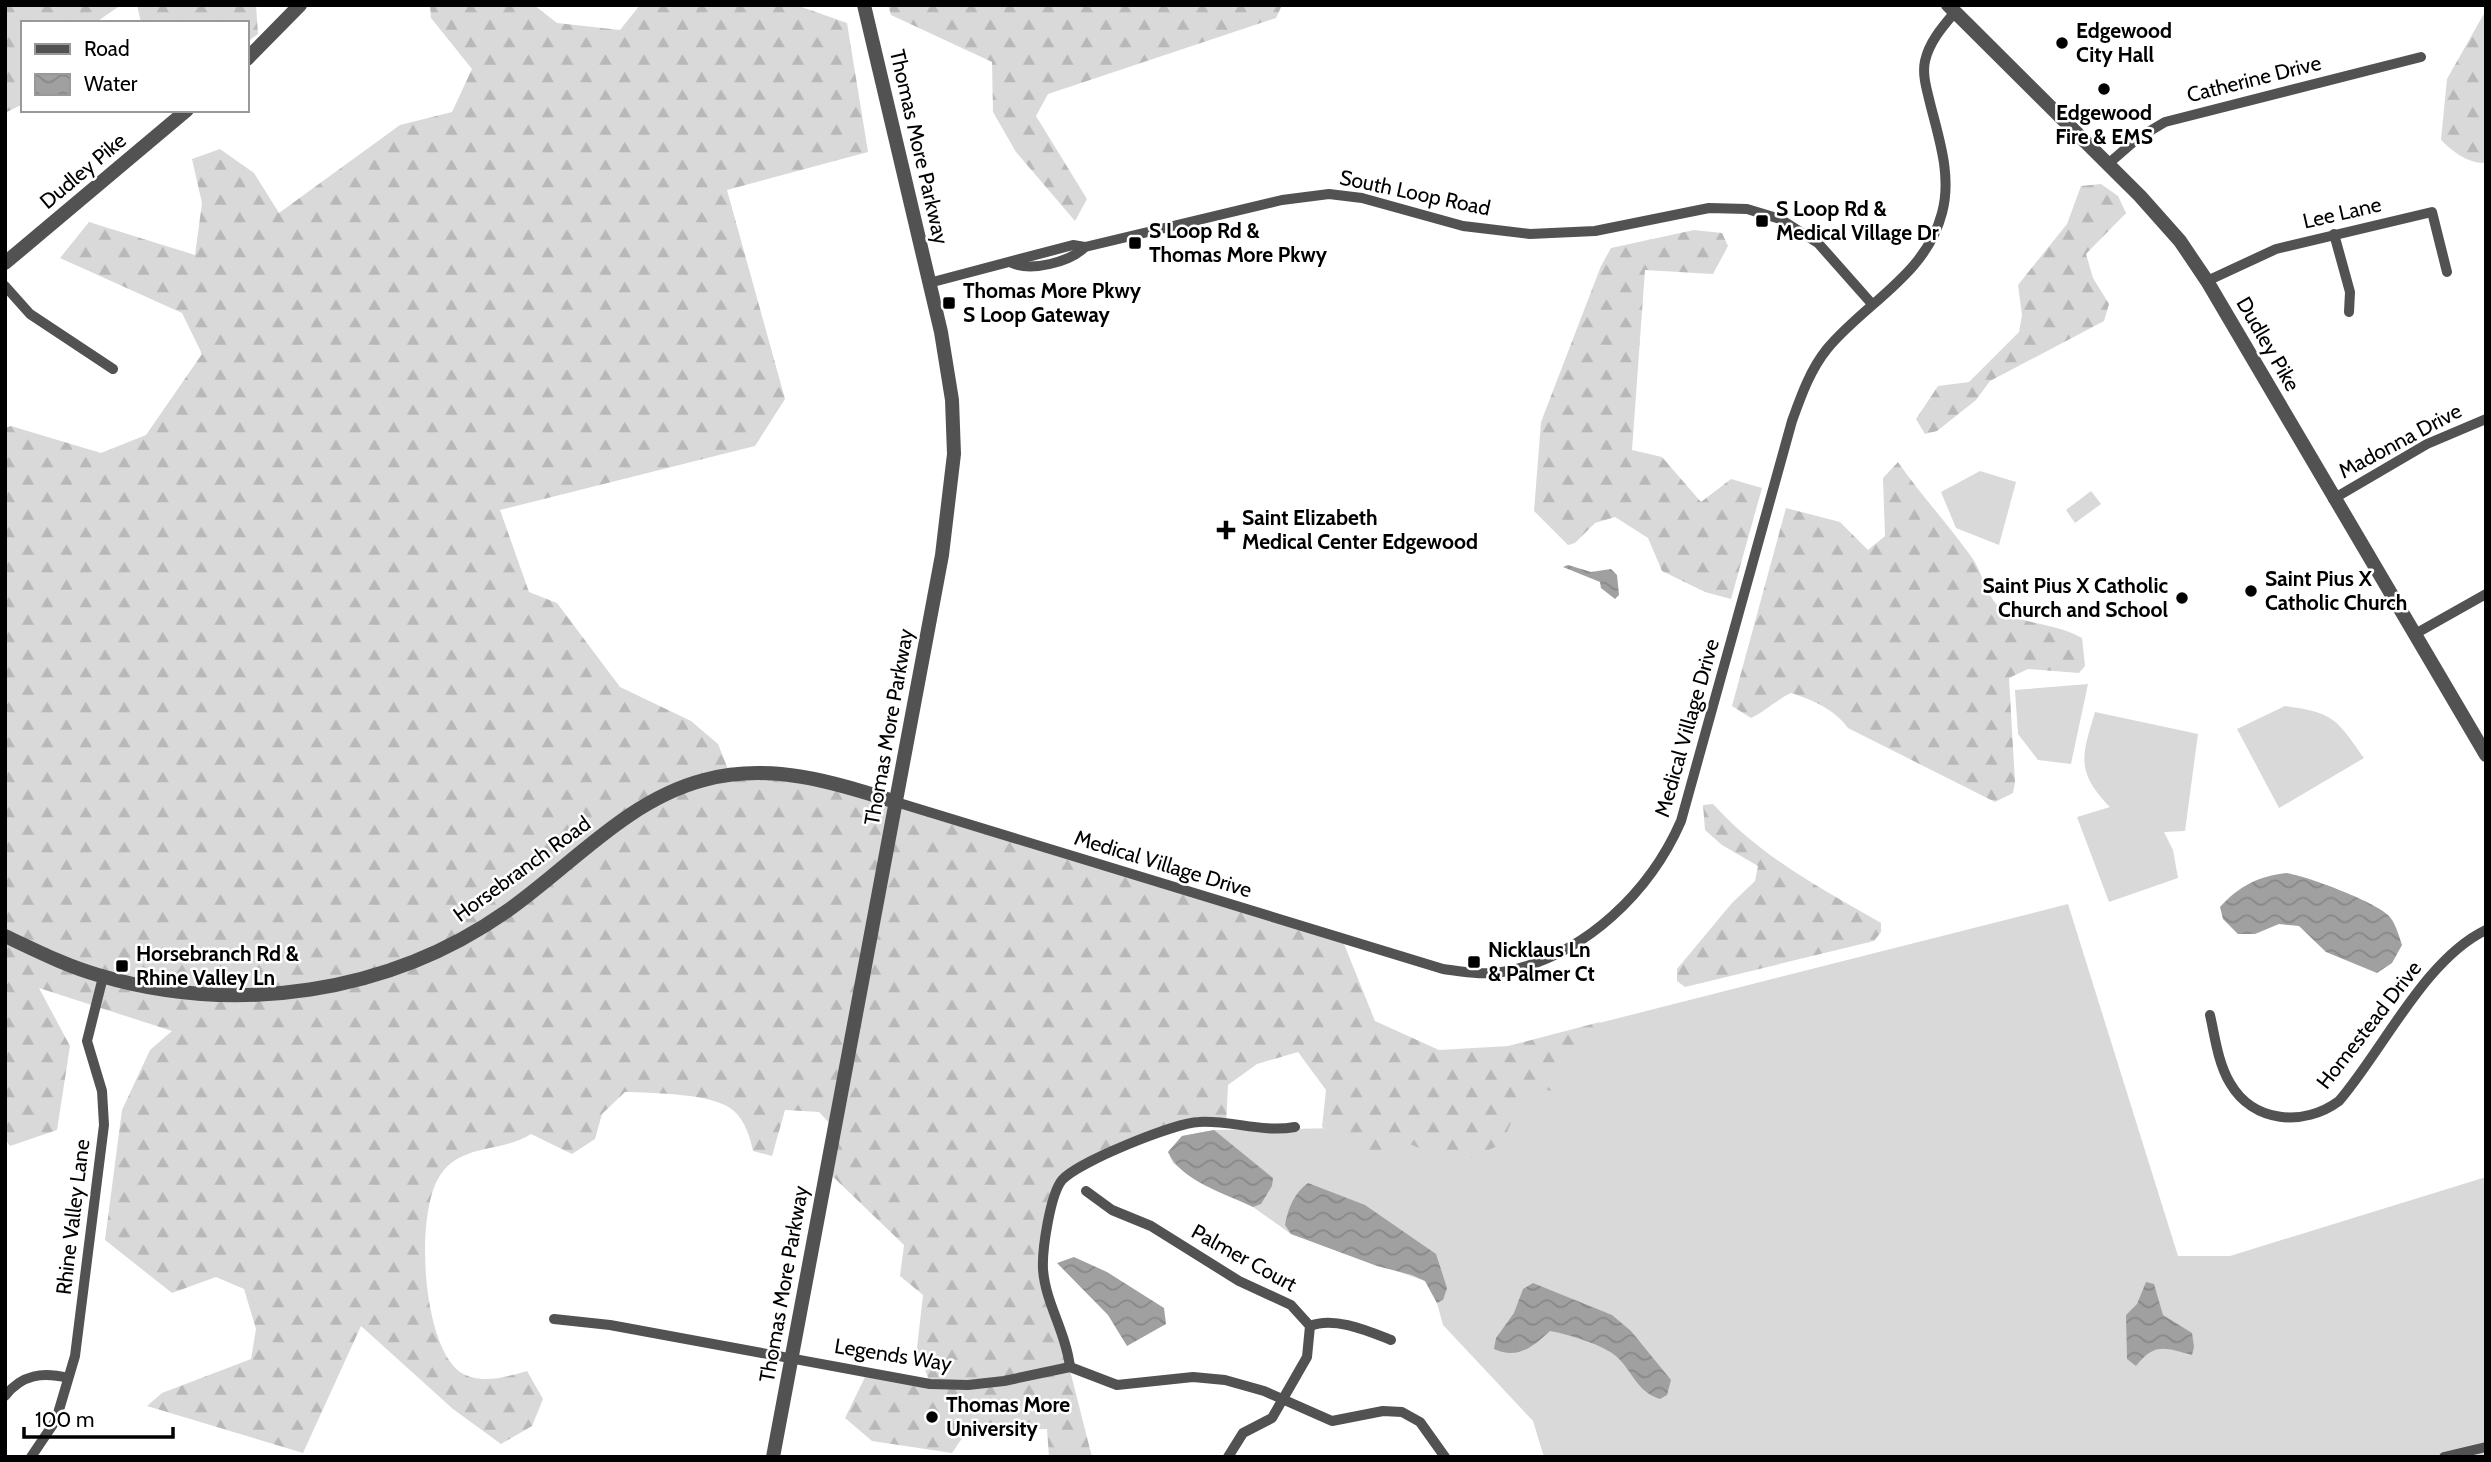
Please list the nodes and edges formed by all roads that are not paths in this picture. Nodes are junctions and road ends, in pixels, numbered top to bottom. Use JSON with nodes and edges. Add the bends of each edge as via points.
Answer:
{"nodes":[{"id":1,"x":300,"y":5,"type":"edge"},
{"id":2,"x":864,"y":5,"type":"edge"},
{"id":3,"x":1951,"y":9,"type":"edge"},
{"id":4,"x":2421,"y":57,"type":"dead end"},
{"id":5,"x":248,"y":58,"type":"edge"},
{"id":6,"x":185,"y":112,"type":"edge"},
{"id":7,"x":2108,"y":164,"type":"junction"},
{"id":8,"x":2334,"y":234,"type":"junction"},
{"id":9,"x":5,"y":263,"type":"edge"},
{"id":10,"x":2447,"y":272,"type":"dead end"},
{"id":11,"x":2207,"y":281,"type":"junction"},
{"id":12,"x":929,"y":283,"type":"junction"},
{"id":13,"x":5,"y":286,"type":"edge"},
{"id":14,"x":1872,"y":304,"type":"junction"},
{"id":15,"x":2349,"y":312,"type":"dead end"},
{"id":16,"x":113,"y":369,"type":"dead end"},
{"id":17,"x":2486,"y":419,"type":"edge"},
{"id":18,"x":2333,"y":499,"type":"junction"},
{"id":19,"x":2486,"y":594,"type":"edge"},
{"id":20,"x":2415,"y":634,"type":"junction"},
{"id":21,"x":2486,"y":755,"type":"edge"},
{"id":22,"x":896,"y":802,"type":"junction"},
{"id":23,"x":2486,"y":930,"type":"edge"},
{"id":24,"x":5,"y":936,"type":"edge"},
{"id":25,"x":103,"y":977,"type":"junction"},
{"id":26,"x":2210,"y":1014,"type":"dead end"},
{"id":27,"x":1295,"y":1127,"type":"dead end"},
{"id":28,"x":1086,"y":1191,"type":"dead end"},
{"id":29,"x":554,"y":1319,"type":"dead end"},
{"id":30,"x":1310,"y":1326,"type":"junction"},
{"id":31,"x":1391,"y":1340,"type":"dead end"},
{"id":32,"x":792,"y":1359,"type":"junction"},
{"id":33,"x":1070,"y":1367,"type":"junction"},
{"id":34,"x":68,"y":1378,"type":"junction"},
{"id":35,"x":5,"y":1396,"type":"edge"},
{"id":36,"x":1281,"y":1399,"type":"junction"},
{"id":37,"x":2486,"y":1447,"type":"edge"},
{"id":38,"x":31,"y":1457,"type":"edge"},
{"id":39,"x":773,"y":1457,"type":"edge"},
{"id":40,"x":1228,"y":1457,"type":"edge"},
{"id":41,"x":1445,"y":1457,"type":"edge"},
{"id":42,"x":2444,"y":1457,"type":"edge"}],
"edges":[{"from":1,"to":5,"type":"street"},
{"from":2,"to":12,"type":"street","name":"Thomas More Parkway"},
{"from":3,"to":7,"type":"street","name":"Dudley Pike"},
{"from":3,"to":14,"type":"street","name":"Medical Village Drive","via":[[1924,64],[1944,158],[1942,213],[1919,261]]},
{"from":4,"to":7,"type":"street","name":"Catherine Drive","via":[[2165,122]]},
{"from":6,"to":9,"type":"street","name":"Dudley Pike"},
{"from":7,"to":11,"type":"street","name":"Dudley Pike","via":[[2180,241]]},
{"from":8,"to":10,"type":"street","name":"Lee Lane","via":[[2432,212]]},
{"from":8,"to":11,"type":"street","name":"Lee Lane","via":[[2260,254]]},
{"from":8,"to":15,"type":"street","via":[[2350,292]]},
{"from":11,"to":18,"type":"street","name":"Dudley Pike"},
{"from":12,"to":14,"type":"street","name":"South Loop Road","via":[[1073,245],[1085,247],[1319,195],[1362,198],[1463,226],[1530,234],[1595,231],[1709,208],[1747,209],[1780,219],[1818,243]]},
{"from":12,"to":22,"type":"street","name":"Thomas More Parkway","via":[[951,390],[954,454],[942,555]]},
{"from":13,"to":16,"type":"street","via":[[36,319]]},
{"from":14,"to":22,"type":"street","name":"Medical Village Drive","via":[[1826,350],[1791,421],[1696,776],[1670,846],[1647,882],[1616,914],[1557,952],[1507,971],[1482,974],[1443,969]]},
{"from":17,"to":18,"type":"street","name":"Madonna Drive","via":[[2427,444]]},
{"from":18,"to":20,"type":"street","name":"Dudley Pike"},
{"from":19,"to":20,"type":"street"},
{"from":20,"to":21,"type":"street","name":"Dudley Pike"},
{"from":22,"to":25,"type":"street","name":"Horsebranch Road","via":[[784,773],[729,774],[678,788],[634,812],[508,910],[405,966],[335,985],[280,993],[201,994]]},
{"from":22,"to":32,"type":"street","name":"Thomas More Parkway"},
{"from":23,"to":26,"type":"street","name":"Homestead Drive","via":[[2444,960],[2339,1101],[2305,1118],[2267,1114],[2238,1094],[2225,1073]]},
{"from":24,"to":25,"type":"street","name":"Horsebranch Road"},
{"from":25,"to":34,"type":"street","name":"Rhine Valley Lane","via":[[87,1041],[102,1091],[104,1125],[75,1356]]},
{"from":27,"to":33,"type":"street","via":[[1183,1124],[1064,1179],[1052,1210],[1043,1264]]},
{"from":28,"to":30,"type":"street","name":"Palmer Court","via":[[1239,1281],[1291,1305]]},
{"from":29,"to":32,"type":"street","name":"Legends Way"},
{"from":30,"to":31,"type":"street","via":[[1338,1324]]},
{"from":30,"to":36,"type":"street","via":[[1307,1357]]},
{"from":32,"to":33,"type":"street","name":"Legends Way","via":[[930,1384],[968,1385]]},
{"from":32,"to":39,"type":"street","name":"Thomas More Parkway"},
{"from":33,"to":36,"type":"street","via":[[1117,1385],[1204,1377],[1239,1383]]},
{"from":34,"to":35,"type":"street","via":[[34,1375],[18,1382]]},
{"from":34,"to":38,"type":"street","name":"Rhine Valley Lane","via":[[56,1420]]},
{"from":36,"to":40,"type":"street","via":[[1272,1418],[1243,1433]]},
{"from":36,"to":41,"type":"street","via":[[1341,1422],[1382,1411],[1402,1412],[1420,1422]]},
{"from":37,"to":42,"type":"street"}]}
